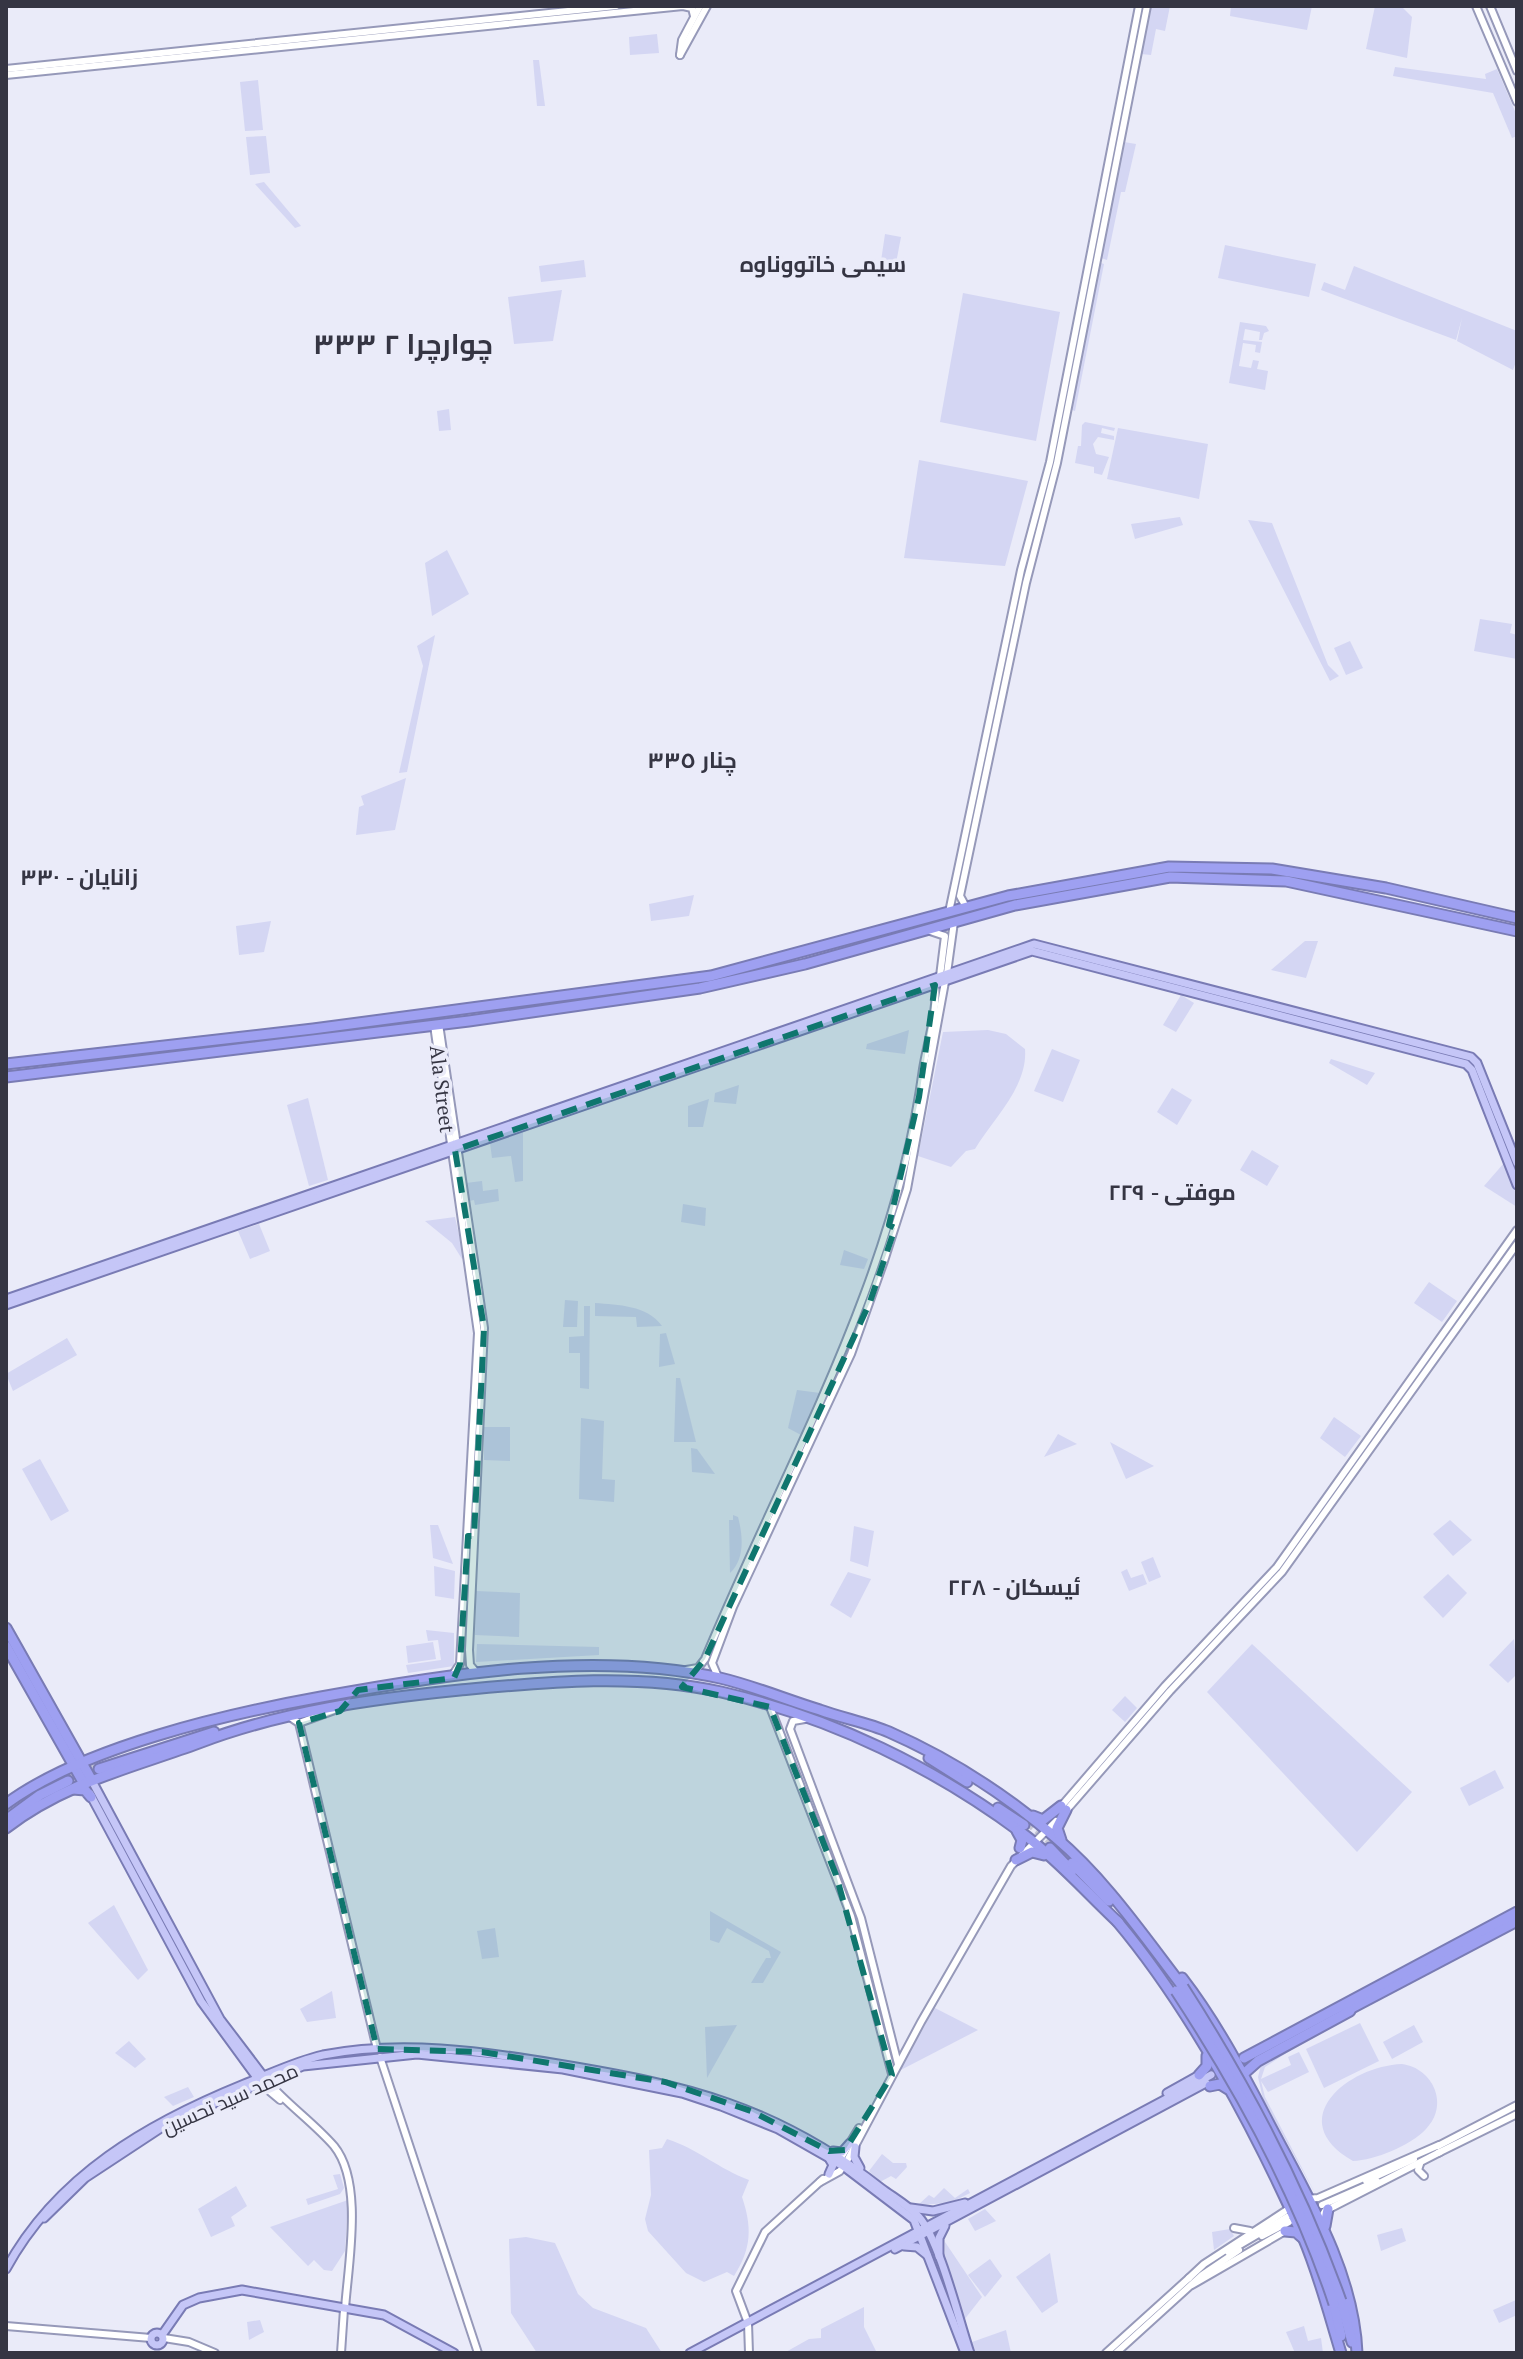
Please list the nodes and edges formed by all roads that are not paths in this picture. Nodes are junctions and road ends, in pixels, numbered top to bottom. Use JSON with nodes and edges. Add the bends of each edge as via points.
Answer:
{"nodes":[{"id":1,"x":616,"y":6,"type":"edge"},
{"id":2,"x":700,"y":6,"type":"edge"},
{"id":3,"x":707,"y":6,"type":"edge"},
{"id":4,"x":1147,"y":6,"type":"edge"},
{"id":5,"x":1476,"y":6,"type":"edge"},
{"id":6,"x":1490,"y":6,"type":"edge"},
{"id":7,"x":1141,"y":12,"type":"edge"},
{"id":8,"x":694,"y":16,"type":"junction"},
{"id":9,"x":543,"y":17,"type":"junction"},
{"id":10,"x":1121,"y":38,"type":"dead end"},
{"id":11,"x":1133,"y":40,"type":"junction"},
{"id":12,"x":223,"y":48,"type":"junction"},
{"id":13,"x":6,"y":69,"type":"edge"},
{"id":14,"x":1517,"y":71,"type":"edge"},
{"id":15,"x":6,"y":75,"type":"edge"},
{"id":16,"x":1111,"y":93,"type":"dead end"},
{"id":17,"x":1122,"y":95,"type":"junction"},
{"id":18,"x":1517,"y":102,"type":"edge"},
{"id":19,"x":1104,"y":204,"type":"junction"},
{"id":20,"x":995,"y":713,"type":"junction"},
{"id":21,"x":1081,"y":873,"type":"dead end"},
{"id":22,"x":1327,"y":879,"type":"junction"},
{"id":23,"x":1073,"y":882,"type":"junction"},
{"id":24,"x":1386,"y":888,"type":"junction"},
{"id":25,"x":1312,"y":893,"type":"dead end"},
{"id":26,"x":1384,"y":901,"type":"junction"},
{"id":27,"x":966,"y":907,"type":"junction"},
{"id":28,"x":949,"y":912,"type":"junction"},
{"id":29,"x":1517,"y":918,"type":"edge"},
{"id":30,"x":954,"y":922,"type":"junction"},
{"id":31,"x":926,"y":931,"type":"junction"},
{"id":32,"x":1517,"y":931,"type":"edge"},
{"id":33,"x":761,"y":963,"type":"junction"},
{"id":34,"x":786,"y":963,"type":"junction"},
{"id":35,"x":763,"y":974,"type":"junction"},
{"id":36,"x":944,"y":976,"type":"junction"},
{"id":37,"x":935,"y":987,"type":"junction"},
{"id":38,"x":588,"y":999,"type":"junction"},
{"id":39,"x":819,"y":1021,"type":"junction"},
{"id":40,"x":437,"y":1025,"type":"junction"},
{"id":41,"x":1335,"y":1025,"type":"junction"},
{"id":42,"x":104,"y":1053,"type":"junction"},
{"id":43,"x":6,"y":1064,"type":"edge"},
{"id":44,"x":106,"y":1066,"type":"junction"},
{"id":45,"x":6,"y":1077,"type":"edge"},
{"id":46,"x":922,"y":1098,"type":"junction"},
{"id":47,"x":452,"y":1148,"type":"junction"},
{"id":48,"x":1517,"y":1163,"type":"edge"},
{"id":49,"x":1517,"y":1185,"type":"edge"},
{"id":50,"x":238,"y":1223,"type":"junction"},
{"id":51,"x":1517,"y":1230,"type":"edge"},
{"id":52,"x":1517,"y":1246,"type":"edge"},
{"id":53,"x":6,"y":1299,"type":"edge"},
{"id":54,"x":1470,"y":1303,"type":"junction"},
{"id":55,"x":6,"y":1305,"type":"edge"},
{"id":56,"x":471,"y":1536,"type":"junction"},
{"id":57,"x":725,"y":1619,"type":"junction"},
{"id":58,"x":6,"y":1628,"type":"edge"},
{"id":59,"x":6,"y":1646,"type":"edge"},
{"id":60,"x":590,"y":1667,"type":"junction"},
{"id":61,"x":614,"y":1667,"type":"junction"},
{"id":62,"x":675,"y":1672,"type":"junction"},
{"id":63,"x":480,"y":1675,"type":"junction"},
{"id":64,"x":449,"y":1678,"type":"junction"},
{"id":65,"x":720,"y":1678,"type":"junction"},
{"id":66,"x":558,"y":1681,"type":"junction"},
{"id":67,"x":612,"y":1681,"type":"junction"},
{"id":68,"x":358,"y":1690,"type":"junction"},
{"id":69,"x":340,"y":1701,"type":"junction"},
{"id":70,"x":360,"y":1701,"type":"junction"},
{"id":71,"x":770,"y":1707,"type":"junction"},
{"id":72,"x":287,"y":1716,"type":"junction"},
{"id":73,"x":805,"y":1719,"type":"junction"},
{"id":74,"x":299,"y":1723,"type":"junction"},
{"id":75,"x":871,"y":1727,"type":"junction"},
{"id":76,"x":54,"y":1730,"type":"junction"},
{"id":77,"x":861,"y":1737,"type":"junction"},
{"id":78,"x":70,"y":1742,"type":"junction"},
{"id":79,"x":78,"y":1764,"type":"junction"},
{"id":80,"x":97,"y":1774,"type":"junction"},
{"id":81,"x":63,"y":1778,"type":"junction"},
{"id":82,"x":54,"y":1795,"type":"junction"},
{"id":83,"x":6,"y":1804,"type":"edge"},
{"id":84,"x":1064,"y":1808,"type":"junction"},
{"id":85,"x":1019,"y":1809,"type":"junction"},
{"id":86,"x":6,"y":1811,"type":"edge"},
{"id":87,"x":817,"y":1812,"type":"junction"},
{"id":88,"x":1003,"y":1819,"type":"junction"},
{"id":89,"x":6,"y":1820,"type":"edge"},
{"id":90,"x":1012,"y":1826,"type":"junction"},
{"id":91,"x":6,"y":1828,"type":"edge"},
{"id":92,"x":1038,"y":1834,"type":"junction"},
{"id":93,"x":1020,"y":1848,"type":"junction"},
{"id":94,"x":1051,"y":1850,"type":"junction"},
{"id":95,"x":1071,"y":1852,"type":"junction"},
{"id":96,"x":1015,"y":1861,"type":"junction"},
{"id":97,"x":1517,"y":1912,"type":"edge"},
{"id":98,"x":1517,"y":1921,"type":"edge"},
{"id":99,"x":1134,"y":1926,"type":"junction"},
{"id":100,"x":1144,"y":1944,"type":"junction"},
{"id":101,"x":865,"y":1953,"type":"junction"},
{"id":102,"x":1365,"y":1997,"type":"junction"},
{"id":103,"x":1222,"y":2034,"type":"junction"},
{"id":104,"x":1202,"y":2041,"type":"junction"},
{"id":105,"x":1256,"y":2047,"type":"junction"},
{"id":106,"x":378,"y":2052,"type":"junction"},
{"id":107,"x":1234,"y":2054,"type":"junction"},
{"id":108,"x":1245,"y":2060,"type":"dead end"},
{"id":109,"x":1258,"y":2061,"type":"junction"},
{"id":110,"x":528,"y":2062,"type":"junction"},
{"id":111,"x":1213,"y":2063,"type":"junction"},
{"id":112,"x":898,"y":2064,"type":"junction"},
{"id":113,"x":1244,"y":2073,"type":"junction"},
{"id":114,"x":892,"y":2075,"type":"junction"},
{"id":115,"x":1199,"y":2075,"type":"junction"},
{"id":116,"x":262,"y":2080,"type":"junction"},
{"id":117,"x":1218,"y":2082,"type":"junction"},
{"id":118,"x":1256,"y":2099,"type":"junction"},
{"id":119,"x":1517,"y":2105,"type":"edge"},
{"id":120,"x":1517,"y":2114,"type":"edge"},
{"id":121,"x":1086,"y":2141,"type":"junction"},
{"id":122,"x":852,"y":2145,"type":"junction"},
{"id":123,"x":1440,"y":2149,"type":"junction"},
{"id":124,"x":826,"y":2152,"type":"junction"},
{"id":125,"x":843,"y":2163,"type":"junction"},
{"id":126,"x":1420,"y":2164,"type":"junction"},
{"id":127,"x":832,"y":2174,"type":"junction"},
{"id":128,"x":866,"y":2176,"type":"junction"},
{"id":129,"x":1424,"y":2176,"type":"dead end"},
{"id":130,"x":1317,"y":2201,"type":"junction"},
{"id":131,"x":971,"y":2203,"type":"junction"},
{"id":132,"x":902,"y":2208,"type":"junction"},
{"id":133,"x":957,"y":2218,"type":"junction"},
{"id":134,"x":1287,"y":2219,"type":"junction"},
{"id":135,"x":1319,"y":2220,"type":"junction"},
{"id":136,"x":1254,"y":2230,"type":"junction"},
{"id":137,"x":923,"y":2231,"type":"junction"},
{"id":138,"x":1302,"y":2234,"type":"junction"},
{"id":139,"x":1238,"y":2240,"type":"junction"},
{"id":140,"x":1329,"y":2241,"type":"junction"},
{"id":141,"x":900,"y":2244,"type":"junction"},
{"id":142,"x":931,"y":2261,"type":"junction"},
{"id":143,"x":940,"y":2266,"type":"junction"},
{"id":144,"x":6,"y":2269,"type":"edge"},
{"id":145,"x":6,"y":2277,"type":"edge"},
{"id":146,"x":1190,"y":2281,"type":"junction"},
{"id":147,"x":1338,"y":2302,"type":"junction"},
{"id":148,"x":344,"y":2309,"type":"junction"},
{"id":149,"x":748,"y":2325,"type":"junction"},
{"id":150,"x":6,"y":2326,"type":"edge"},
{"id":151,"x":163,"y":2337,"type":"junction"},
{"id":152,"x":153,"y":2341,"type":"junction"},
{"id":153,"x":1122,"y":2343,"type":"junction"},
{"id":154,"x":150,"y":2353,"type":"edge"},
{"id":155,"x":215,"y":2353,"type":"edge"},
{"id":156,"x":341,"y":2353,"type":"edge"},
{"id":157,"x":454,"y":2353,"type":"edge"},
{"id":158,"x":478,"y":2353,"type":"edge"},
{"id":159,"x":690,"y":2353,"type":"edge"},
{"id":160,"x":749,"y":2353,"type":"edge"},
{"id":161,"x":967,"y":2353,"type":"edge"},
{"id":162,"x":1106,"y":2353,"type":"edge"},
{"id":163,"x":1116,"y":2353,"type":"edge"},
{"id":164,"x":1343,"y":2353,"type":"edge"},
{"id":165,"x":1356,"y":2353,"type":"edge"}],
"edges":[{"from":1,"to":9,"type":"main road"},
{"from":2,"to":8,"type":"main road"},
{"from":3,"to":8,"type":"main road","via":[[680,55]]},
{"from":4,"to":7,"type":"main road"},
{"from":5,"to":18,"type":"main road"},
{"from":6,"to":14,"type":"main road"},
{"from":7,"to":11,"type":"main road"},
{"from":7,"to":19,"type":"main road"},
{"from":8,"to":9,"type":"main road","via":[[687,6]]},
{"from":9,"to":12,"type":"main road"},
{"from":10,"to":11,"type":"main road"},
{"from":11,"to":17,"type":"main road"},
{"from":12,"to":13,"type":"main road"},
{"from":12,"to":15,"type":"main road"},
{"from":16,"to":17,"type":"main road"},
{"from":17,"to":19,"type":"main road"},
{"from":19,"to":20,"type":"main road","via":[[1056,450]]},
{"from":20,"to":27,"type":"main road","via":[[960,896]]},
{"from":20,"to":28,"type":"main road"},
{"from":21,"to":23,"type":"highway"},
{"from":22,"to":23,"type":"highway","via":[[1272,865],[1204,862],[1119,870]]},
{"from":22,"to":24,"type":"highway"},
{"from":22,"to":25,"type":"highway"},
{"from":22,"to":26,"type":"highway"},
{"from":22,"to":30,"type":"highway","via":[[1246,877],[1116,888]]},
{"from":23,"to":27,"type":"highway"},
{"from":24,"to":26,"type":"highway"},
{"from":24,"to":29,"type":"highway"},
{"from":26,"to":32,"type":"highway"},
{"from":27,"to":28,"type":"highway"},
{"from":28,"to":34,"type":"highway"},
{"from":30,"to":31,"type":"highway"},
{"from":30,"to":36,"type":"main road"},
{"from":31,"to":34,"type":"highway"},
{"from":31,"to":36,"type":"main road","via":[[945,936]]},
{"from":33,"to":34,"type":"highway"},
{"from":33,"to":35,"type":"highway","via":[[767,966]]},
{"from":33,"to":38,"type":"highway"},
{"from":34,"to":35,"type":"highway"},
{"from":35,"to":38,"type":"highway","via":[[732,985]]},
{"from":36,"to":37,"type":"main road"},
{"from":36,"to":39,"type":"main road"},
{"from":36,"to":41,"type":"main road","via":[[1041,945]]},
{"from":36,"to":46,"type":"main road"},
{"from":37,"to":39,"type":"main road"},
{"from":37,"to":46,"type":"main road"},
{"from":38,"to":40,"type":"highway"},
{"from":38,"to":42,"type":"highway"},
{"from":39,"to":47,"type":"main road"},
{"from":40,"to":44,"type":"highway"},
{"from":40,"to":47,"type":"main road"},
{"from":41,"to":48,"type":"main road","via":[[1473,1058]]},
{"from":41,"to":49,"type":"main road","via":[[1469,1065]]},
{"from":42,"to":43,"type":"highway"},
{"from":42,"to":44,"type":"highway"},
{"from":44,"to":45,"type":"highway"},
{"from":46,"to":57,"type":"main road","via":[[892,1227],[837,1368]]},
{"from":47,"to":50,"type":"main road"},
{"from":47,"to":56,"type":"main road","via":[[476,1306]]},
{"from":50,"to":53,"type":"main road"},
{"from":50,"to":55,"type":"main road"},
{"from":51,"to":54,"type":"main road"},
{"from":52,"to":54,"type":"main road"},
{"from":54,"to":84,"type":"main road","via":[[1344,1488],[1265,1586]]},
{"from":56,"to":63,"type":"main road","via":[[469,1652],[471,1667]]},
{"from":56,"to":64,"type":"main road","via":[[460,1664]]},
{"from":57,"to":62,"type":"main road","via":[[702,1665]]},
{"from":57,"to":65,"type":"main road","via":[[712,1663]]},
{"from":58,"to":78,"type":"highway"},
{"from":59,"to":76,"type":"highway"},
{"from":60,"to":61,"type":"highway"},
{"from":60,"to":63,"type":"highway"},
{"from":60,"to":66,"type":"highway","via":[[595,1677]]},
{"from":61,"to":62,"type":"highway"},
{"from":61,"to":67,"type":"highway","via":[[603,1674]]},
{"from":62,"to":65,"type":"highway"},
{"from":63,"to":64,"type":"highway"},
{"from":64,"to":68,"type":"highway"},
{"from":65,"to":75,"type":"highway"},
{"from":66,"to":67,"type":"highway"},
{"from":66,"to":70,"type":"highway"},
{"from":67,"to":71,"type":"highway","via":[[721,1692]]},
{"from":68,"to":69,"type":"highway"},
{"from":68,"to":70,"type":"highway","via":[[355,1698]]},
{"from":69,"to":70,"type":"highway"},
{"from":69,"to":72,"type":"highway"},
{"from":69,"to":74,"type":"main road","via":[[339,1711]]},
{"from":69,"to":80,"type":"highway","via":[[229,1718]]},
{"from":71,"to":73,"type":"highway"},
{"from":71,"to":87,"type":"main road"},
{"from":72,"to":74,"type":"main road"},
{"from":72,"to":80,"type":"highway","via":[[206,1733]]},
{"from":73,"to":77,"type":"highway"},
{"from":73,"to":87,"type":"main road","via":[[793,1721],[790,1729]]},
{"from":74,"to":106,"type":"main road"},
{"from":75,"to":77,"type":"highway","via":[[940,1765],[1025,1823],[938,1770]]},
{"from":75,"to":85,"type":"highway","via":[[943,1759]]},
{"from":76,"to":79,"type":"highway"},
{"from":76,"to":81,"type":"highway","via":[[63,1756]]},
{"from":77,"to":88,"type":"highway","via":[[937,1776]]},
{"from":78,"to":79,"type":"highway"},
{"from":78,"to":80,"type":"highway"},
{"from":79,"to":80,"type":"highway"},
{"from":79,"to":80,"type":"highway"},
{"from":79,"to":81,"type":"highway"},
{"from":80,"to":81,"type":"highway"},
{"from":80,"to":82,"type":"highway","via":[[80,1789]]},
{"from":80,"to":116,"type":"main road","via":[[201,2001]]},
{"from":81,"to":82,"type":"highway"},
{"from":81,"to":83,"type":"highway"},
{"from":81,"to":86,"type":"highway"},
{"from":81,"to":89,"type":"highway"},
{"from":82,"to":91,"type":"highway"},
{"from":84,"to":85,"type":"highway","via":[[1041,1820]]},
{"from":84,"to":92,"type":"main road"},
{"from":84,"to":95,"type":"highway","via":[[1057,1831]]},
{"from":85,"to":88,"type":"highway","via":[[1031,1821],[1024,1831]]},
{"from":85,"to":92,"type":"highway"},
{"from":87,"to":101,"type":"main road"},
{"from":88,"to":90,"type":"highway"},
{"from":90,"to":92,"type":"highway"},
{"from":90,"to":93,"type":"highway","via":[[1021,1838]]},
{"from":92,"to":93,"type":"main road"},
{"from":92,"to":94,"type":"highway"},
{"from":92,"to":95,"type":"highway"},
{"from":92,"to":96,"type":"main road"},
{"from":93,"to":96,"type":"main road"},
{"from":94,"to":95,"type":"highway","via":[[1045,1849],[1053,1840]]},
{"from":94,"to":96,"type":"highway"},
{"from":94,"to":99,"type":"highway"},
{"from":94,"to":100,"type":"highway"},
{"from":95,"to":99,"type":"highway"},
{"from":96,"to":112,"type":"main road"},
{"from":97,"to":102,"type":"highway"},
{"from":98,"to":102,"type":"highway"},
{"from":99,"to":100,"type":"highway"},
{"from":100,"to":103,"type":"highway","via":[[1167,1958]]},
{"from":100,"to":104,"type":"highway"},
{"from":100,"to":147,"type":"highway","bridge":true,"via":[[1180,1989],[1214,2051],[1295,2205]]},
{"from":101,"to":112,"type":"main road"},
{"from":101,"to":114,"type":"main road"},
{"from":102,"to":105,"type":"highway"},
{"from":102,"to":108,"type":"highway"},
{"from":102,"to":109,"type":"highway"},
{"from":103,"to":105,"type":"highway","via":[[1237,2049]]},
{"from":103,"to":107,"type":"highway"},
{"from":104,"to":111,"type":"highway"},
{"from":104,"to":115,"type":"highway","via":[[1208,2062]]},
{"from":105,"to":107,"type":"highway"},
{"from":106,"to":110,"type":"main road","name":"محمد سید تحسین"},
{"from":106,"to":110,"type":"main road","via":[[443,2049]]},
{"from":106,"to":116,"type":"main road","name":"محمد سید تحسین"},
{"from":106,"to":158,"type":"main road"},
{"from":107,"to":111,"type":"highway"},
{"from":107,"to":113,"type":"highway"},
{"from":109,"to":113,"type":"highway"},
{"from":109,"to":118,"type":"highway","via":[[1253,2075]]},
{"from":110,"to":124,"type":"main road","via":[[625,2074],[703,2093],[782,2125]]},
{"from":111,"to":115,"type":"main road"},
{"from":111,"to":117,"type":"highway"},
{"from":112,"to":114,"type":"main road"},
{"from":113,"to":117,"type":"highway"},
{"from":113,"to":118,"type":"highway"},
{"from":114,"to":122,"type":"main road"},
{"from":115,"to":121,"type":"main road"},
{"from":116,"to":144,"type":"main road","via":[[177,2112],[81,2175],[35,2221]]},
{"from":116,"to":145,"type":"main road","name":"محمد سید تحسین","via":[[170,2122],[85,2178],[44,2218]]},
{"from":116,"to":148,"type":"main road","via":[[336,2149],[352,2199]]},
{"from":117,"to":121,"type":"main road"},
{"from":117,"to":133,"type":"main road"},
{"from":117,"to":134,"type":"highway","via":[[1285,2198]]},
{"from":118,"to":130,"type":"highway"},
{"from":119,"to":123,"type":"main road"},
{"from":120,"to":123,"type":"main road"},
{"from":121,"to":131,"type":"main road"},
{"from":122,"to":124,"type":"main road","via":[[842,2152]]},
{"from":122,"to":125,"type":"main road"},
{"from":122,"to":128,"type":"main road"},
{"from":123,"to":126,"type":"main road"},
{"from":123,"to":130,"type":"main road"},
{"from":124,"to":125,"type":"main road"},
{"from":124,"to":127,"type":"main road"},
{"from":125,"to":127,"type":"main road"},
{"from":125,"to":127,"type":"main road"},
{"from":125,"to":128,"type":"main road"},
{"from":125,"to":132,"type":"main road"},
{"from":126,"to":129,"type":"main road"},
{"from":126,"to":130,"type":"main road"},
{"from":127,"to":149,"type":"main road","via":[[781,2214],[757,2248],[736,2291]]},
{"from":128,"to":132,"type":"main road"},
{"from":130,"to":134,"type":"main road","via":[[1297,2202]]},
{"from":130,"to":135,"type":"highway"},
{"from":130,"to":135,"type":"main road"},
{"from":130,"to":140,"type":"highway"},
{"from":131,"to":132,"type":"main road","via":[[928,2211]]},
{"from":131,"to":137,"type":"main road"},
{"from":132,"to":137,"type":"main road"},
{"from":132,"to":141,"type":"main road","via":[[910,2224]]},
{"from":133,"to":137,"type":"main road"},
{"from":133,"to":143,"type":"main road","via":[[940,2234]]},
{"from":134,"to":136,"type":"main road"},
{"from":134,"to":138,"type":"highway"},
{"from":134,"to":138,"type":"highway"},
{"from":134,"to":146,"type":"main road"},
{"from":134,"to":146,"type":"main road"},
{"from":135,"to":138,"type":"main road"},
{"from":135,"to":140,"type":"highway"},
{"from":136,"to":139,"type":"main road"},
{"from":136,"to":139,"type":"main road","via":[[1234,2228]]},
{"from":137,"to":141,"type":"main road"},
{"from":137,"to":142,"type":"main road"},
{"from":137,"to":143,"type":"main road"},
{"from":138,"to":164,"type":"highway"},
{"from":139,"to":146,"type":"main road"},
{"from":140,"to":165,"type":"highway","via":[[1355,2326]]},
{"from":141,"to":142,"type":"main road","via":[[917,2247]]},
{"from":141,"to":149,"type":"main road"},
{"from":142,"to":161,"type":"main road"},
{"from":143,"to":161,"type":"main road"},
{"from":146,"to":153,"type":"main road"},
{"from":147,"to":164,"type":"highway"},
{"from":147,"to":165,"type":"highway"},
{"from":148,"to":151,"type":"main road","via":[[260,2291],[230,2291],[183,2305]]},
{"from":148,"to":156,"type":"main road"},
{"from":148,"to":157,"type":"main road","via":[[384,2315]]},
{"from":149,"to":159,"type":"main road"},
{"from":149,"to":160,"type":"main road"},
{"from":150,"to":152,"type":"main road"},
{"from":151,"to":152,"type":"main road","via":[[156,2332]]},
{"from":151,"to":155,"type":"main road"},
{"from":152,"to":154,"type":"main road"},
{"from":153,"to":162,"type":"main road"},
{"from":153,"to":163,"type":"main road"}]}
